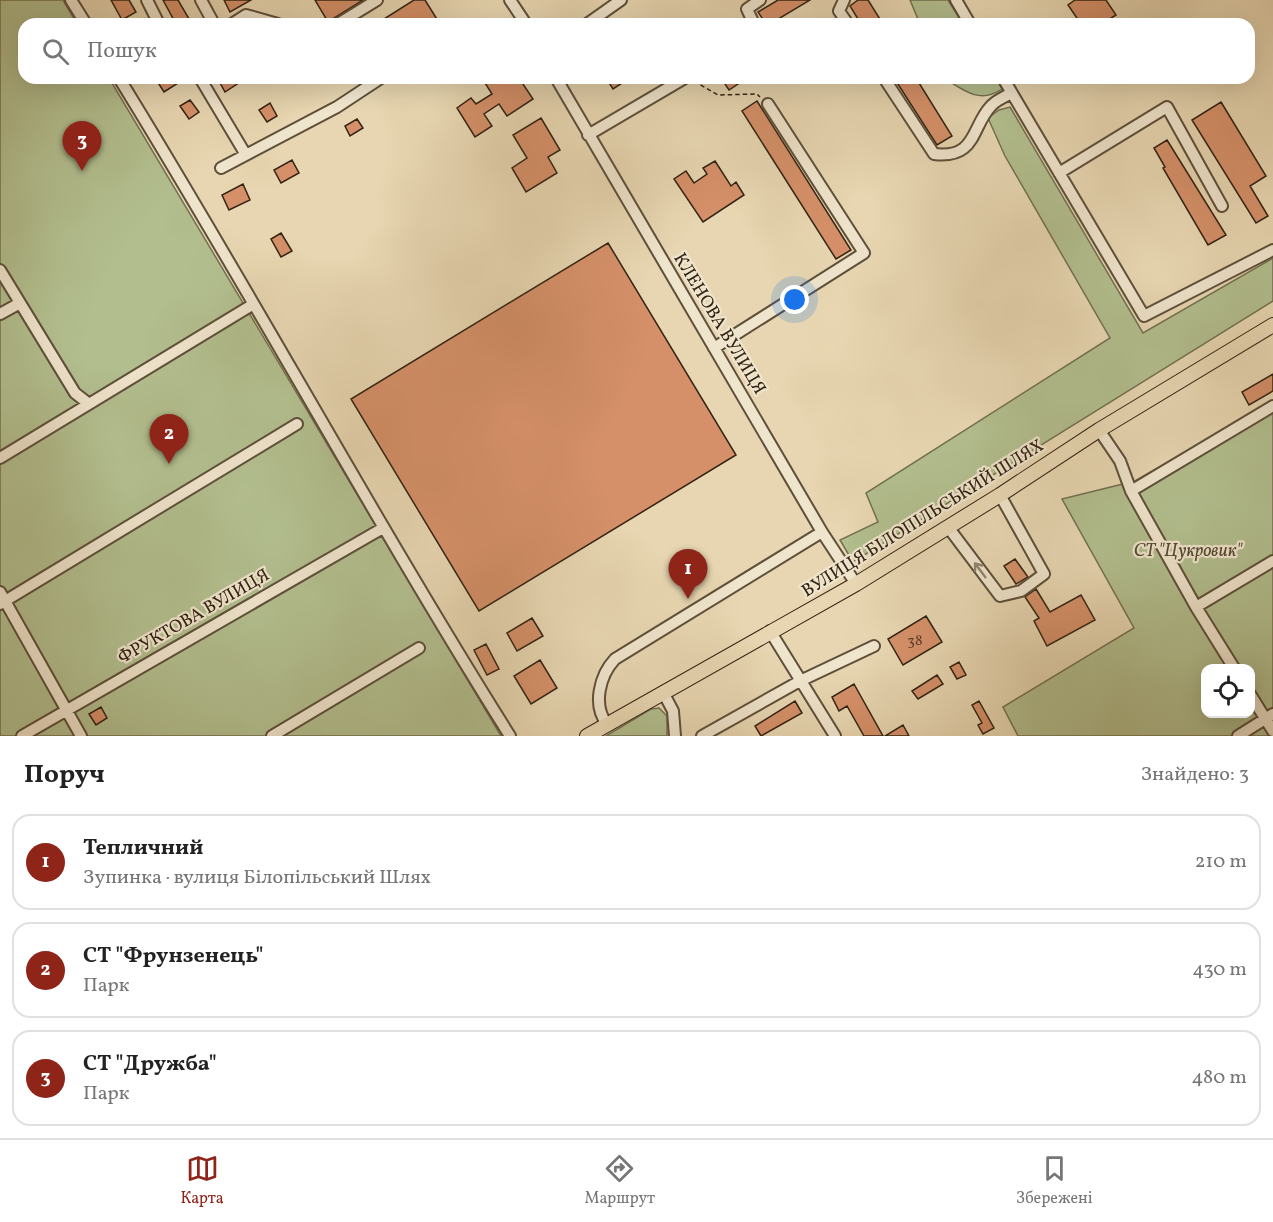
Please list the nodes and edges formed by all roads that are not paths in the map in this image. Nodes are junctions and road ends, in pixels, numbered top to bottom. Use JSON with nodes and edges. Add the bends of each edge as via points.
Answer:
{"nodes":[{"id":1,"x":71,"y":0,"type":"edge"},
{"id":2,"x":147,"y":0,"type":"edge"},
{"id":3,"x":201,"y":0,"type":"edge"},
{"id":4,"x":377,"y":0,"type":"edge"},
{"id":5,"x":510,"y":0,"type":"edge"},
{"id":6,"x":621,"y":0,"type":"edge"},
{"id":7,"x":759,"y":0,"type":"edge"},
{"id":8,"x":844,"y":0,"type":"edge"},
{"id":9,"x":956,"y":0,"type":"edge"},
{"id":10,"x":82,"y":18,"type":"edge"},
{"id":11,"x":156,"y":18,"type":"edge"},
{"id":12,"x":211,"y":18,"type":"edge"},
{"id":13,"x":241,"y":18,"type":"edge"},
{"id":14,"x":257,"y":18,"type":"edge"},
{"id":15,"x":348,"y":18,"type":"edge"},
{"id":16,"x":522,"y":18,"type":"edge"},
{"id":17,"x":596,"y":18,"type":"edge"},
{"id":18,"x":751,"y":18,"type":"edge"},
{"id":19,"x":844,"y":18,"type":"edge"},
{"id":20,"x":966,"y":18,"type":"edge"},
{"id":21,"x":123,"y":84,"type":"edge"},
{"id":22,"x":204,"y":84,"type":"edge"},
{"id":23,"x":372,"y":84,"type":"edge"},
{"id":24,"x":559,"y":84,"type":"edge"},
{"id":25,"x":676,"y":84,"type":"edge"},
{"id":26,"x":888,"y":84,"type":"edge"},
{"id":27,"x":1006,"y":84,"type":"edge"},
{"id":28,"x":1011,"y":93,"type":"junction"},
{"id":29,"x":768,"y":104,"type":"road end"},
{"id":30,"x":588,"y":135,"type":"junction"},
{"id":31,"x":246,"y":155,"type":"junction"},
{"id":32,"x":220,"y":168,"type":"dead end"},
{"id":33,"x":1059,"y":173,"type":"junction"},
{"id":34,"x":1222,"y":206,"type":"dead end"},
{"id":35,"x":1273,"y":250,"type":"edge"},
{"id":36,"x":0,"y":270,"type":"edge"},
{"id":37,"x":20,"y":303,"type":"junction"},
{"id":38,"x":252,"y":305,"type":"junction"},
{"id":39,"x":0,"y":314,"type":"edge"},
{"id":40,"x":1273,"y":325,"type":"edge"},
{"id":41,"x":714,"y":348,"type":"junction"},
{"id":42,"x":89,"y":404,"type":"junction"},
{"id":43,"x":1273,"y":406,"type":"edge"},
{"id":44,"x":297,"y":424,"type":"dead end"},
{"id":45,"x":1099,"y":430,"type":"junction"},
{"id":46,"x":0,"y":458,"type":"edge"},
{"id":47,"x":1131,"y":491,"type":"junction"},
{"id":48,"x":1000,"y":495,"type":"junction"},
{"id":49,"x":948,"y":527,"type":"junction"},
{"id":50,"x":383,"y":528,"type":"junction"},
{"id":51,"x":822,"y":532,"type":"junction"},
{"id":52,"x":1273,"y":561,"type":"edge"},
{"id":53,"x":856,"y":584,"type":"junction"},
{"id":54,"x":2,"y":599,"type":"edge"},
{"id":55,"x":1196,"y":607,"type":"junction"},
{"id":56,"x":770,"y":632,"type":"junction"},
{"id":57,"x":874,"y":646,"type":"dead end"},
{"id":58,"x":419,"y":648,"type":"dead end"},
{"id":59,"x":1231,"y":664,"type":"edge"},
{"id":60,"x":800,"y":681,"type":"junction"},
{"id":61,"x":663,"y":692,"type":"junction"},
{"id":62,"x":1255,"y":699,"type":"edge"},
{"id":63,"x":65,"y":709,"type":"junction"},
{"id":64,"x":1269,"y":716,"type":"edge"},
{"id":65,"x":607,"y":724,"type":"junction"},
{"id":66,"x":1273,"y":731,"type":"edge"},
{"id":67,"x":22,"y":736,"type":"edge"},
{"id":68,"x":81,"y":736,"type":"edge"},
{"id":69,"x":272,"y":736,"type":"edge"},
{"id":70,"x":510,"y":736,"type":"edge"},
{"id":71,"x":587,"y":736,"type":"edge"},
{"id":72,"x":675,"y":736,"type":"edge"},
{"id":73,"x":702,"y":736,"type":"edge"},
{"id":74,"x":835,"y":736,"type":"edge"},
{"id":75,"x":1238,"y":736,"type":"edge"}],
"edges":[{"from":1,"to":10,"type":"street"},
{"from":2,"to":11,"type":"street"},
{"from":3,"to":12,"type":"street"},
{"from":4,"to":15,"type":"street"},
{"from":5,"to":16,"type":"street"},
{"from":6,"to":17,"type":"street"},
{"from":7,"to":18,"type":"street","via":[[747,9]]},
{"from":8,"to":19,"type":"street","via":[[839,11]]},
{"from":9,"to":20,"type":"street"},
{"from":13,"to":14,"type":"street"},
{"from":21,"to":38,"type":"street","via":[[204,216]]},
{"from":22,"to":31,"type":"street"},
{"from":23,"to":31,"type":"street"},
{"from":24,"to":30,"type":"street","name":"КЛЕНОВА ВУЛИЦЯ"},
{"from":25,"to":30,"type":"street"},
{"from":26,"to":28,"type":"street","via":[[934,154],[945,156],[970,144],[991,106]]},
{"from":27,"to":28,"type":"street"},
{"from":28,"to":33,"type":"street"},
{"from":29,"to":41,"type":"street","via":[[864,253]]},
{"from":30,"to":41,"type":"street","name":"КЛЕНОВА ВУЛИЦЯ"},
{"from":31,"to":32,"type":"street"},
{"from":33,"to":34,"type":"street","via":[[1167,107]]},
{"from":33,"to":35,"type":"street","via":[[1144,316]]},
{"from":36,"to":37,"type":"street"},
{"from":37,"to":39,"type":"street"},
{"from":37,"to":42,"type":"street","via":[[75,393]]},
{"from":38,"to":42,"type":"street"},
{"from":38,"to":50,"type":"street"},
{"from":40,"to":45,"type":"main road","name":"ВУЛИЦЯ БІЛОПІЛЬСЬКИЙ ШЛЯХ"},
{"from":41,"to":51,"type":"street","name":"КЛЕНОВА ВУЛИЦЯ"},
{"from":42,"to":46,"type":"street"},
{"from":43,"to":47,"type":"street"},
{"from":44,"to":54,"type":"street"},
{"from":45,"to":47,"type":"street","via":[[1120,461]]},
{"from":45,"to":48,"type":"main road","name":"ВУЛИЦЯ БІЛОПІЛЬСЬКИЙ ШЛЯХ"},
{"from":47,"to":55,"type":"street"},
{"from":48,"to":49,"type":"main road","name":"ВУЛИЦЯ БІЛОПІЛЬСЬКИЙ ШЛЯХ"},
{"from":48,"to":49,"type":"street","one_way":true,"via":[[1044,574],[1021,591],[1000,596]]},
{"from":49,"to":53,"type":"main road","name":"ВУЛИЦЯ БІЛОПІЛЬСЬКИЙ ШЛЯХ"},
{"from":50,"to":63,"type":"street","name":"ФРУКТОВА ВУЛИЦЯ"},
{"from":50,"to":70,"type":"street"},
{"from":51,"to":53,"type":"street","name":"КЛЕНОВА ВУЛИЦЯ"},
{"from":51,"to":65,"type":"street","via":[[615,659],[606,669],[598,703]]},
{"from":52,"to":55,"type":"street"},
{"from":53,"to":56,"type":"main road","name":"ВУЛИЦЯ БІЛОПІЛЬСЬКИЙ ШЛЯХ"},
{"from":54,"to":63,"type":"street"},
{"from":55,"to":59,"type":"street"},
{"from":56,"to":60,"type":"street"},
{"from":56,"to":61,"type":"main road","name":"ВУЛИЦЯ БІЛОПІЛЬСЬКИЙ ШЛЯХ"},
{"from":57,"to":60,"type":"street"},
{"from":58,"to":69,"type":"street"},
{"from":60,"to":73,"type":"street"},
{"from":60,"to":74,"type":"street"},
{"from":61,"to":65,"type":"main road","name":"ВУЛИЦЯ БІЛОПІЛЬСЬКИЙ ШЛЯХ"},
{"from":61,"to":72,"type":"street","via":[[674,711]]},
{"from":62,"to":64,"type":"street"},
{"from":63,"to":67,"type":"street","name":"ФРУКТОВА ВУЛИЦЯ"},
{"from":63,"to":68,"type":"street"},
{"from":64,"to":66,"type":"street"},
{"from":64,"to":75,"type":"street"},
{"from":65,"to":71,"type":"main road","name":"ВУЛИЦЯ БІЛОПІЛЬСЬКИЙ ШЛЯХ"}]}
